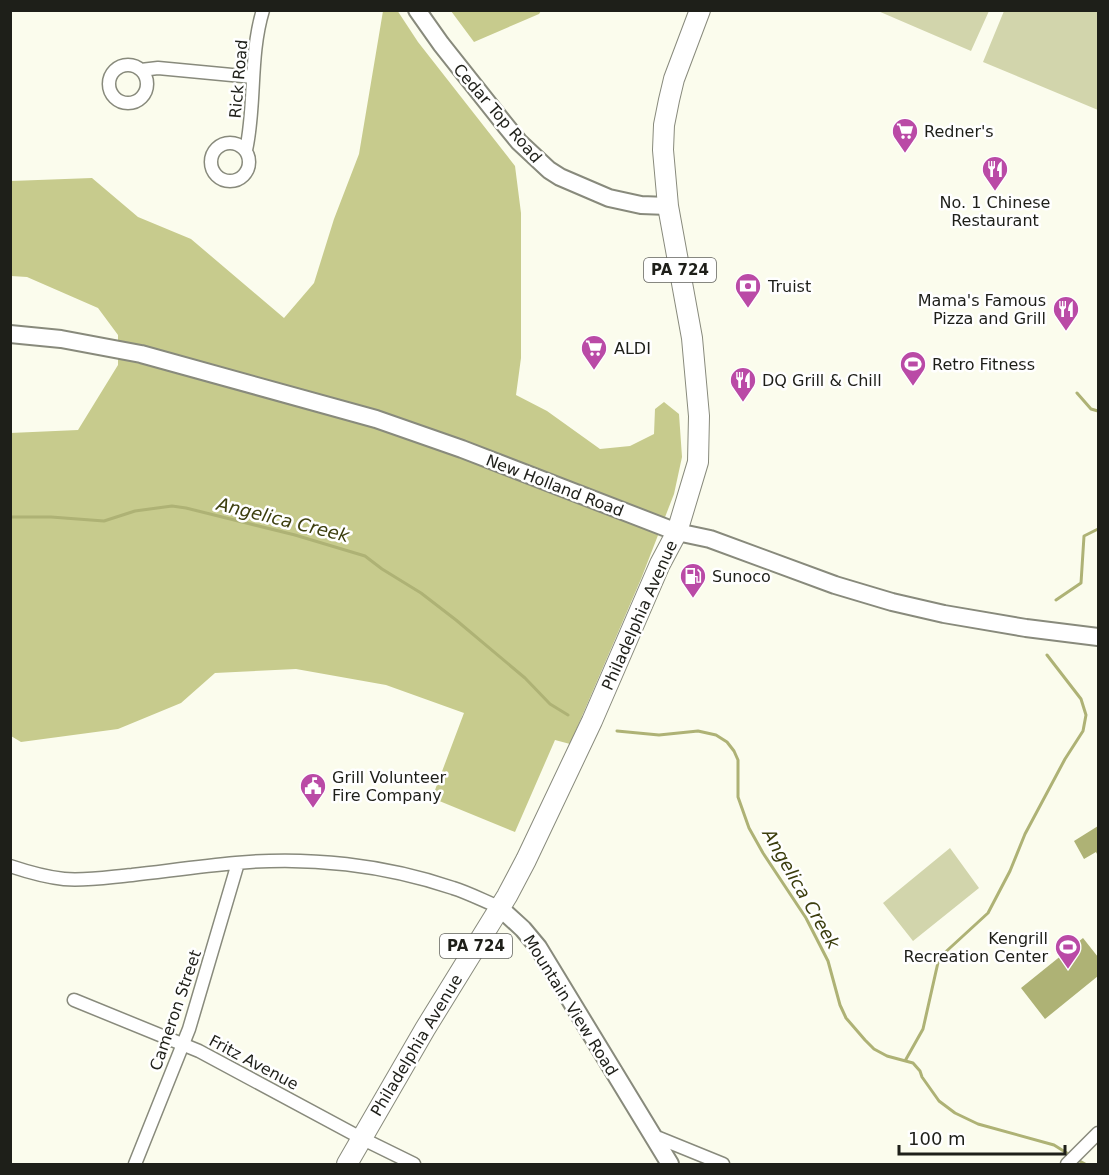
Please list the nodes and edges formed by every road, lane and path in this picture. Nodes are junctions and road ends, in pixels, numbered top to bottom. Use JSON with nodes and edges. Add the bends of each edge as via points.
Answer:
{"nodes":[{"id":1,"x":263,"y":10,"type":"edge"},
{"id":2,"x":417,"y":10,"type":"edge"},
{"id":3,"x":700,"y":10,"type":"edge"},
{"id":4,"x":141,"y":70,"type":"dead end"},
{"id":5,"x":253,"y":77,"type":"junction"},
{"id":6,"x":246,"y":150,"type":"dead end"},
{"id":7,"x":668,"y":206,"type":"junction"},
{"id":8,"x":10,"y":334,"type":"edge"},
{"id":9,"x":677,"y":532,"type":"junction"},
{"id":10,"x":1098,"y":637,"type":"edge"},
{"id":11,"x":238,"y":863,"type":"junction"},
{"id":12,"x":10,"y":866,"type":"edge"},
{"id":13,"x":500,"y":908,"type":"junction"},
{"id":14,"x":74,"y":1000,"type":"dead end"},
{"id":15,"x":183,"y":1045,"type":"junction"},
{"id":16,"x":1098,"y":1133,"type":"edge"},
{"id":17,"x":361,"y":1138,"type":"junction"},
{"id":18,"x":654,"y":1138,"type":"junction"},
{"id":19,"x":135,"y":1164,"type":"edge"},
{"id":20,"x":346,"y":1164,"type":"edge"},
{"id":21,"x":414,"y":1164,"type":"edge"},
{"id":22,"x":670,"y":1164,"type":"edge"},
{"id":23,"x":723,"y":1164,"type":"edge"},
{"id":24,"x":1066,"y":1164,"type":"edge"}],
"edges":[{"from":1,"to":5,"type":"street","name":"Rick Road"},
{"from":2,"to":7,"type":"main road","name":"Cedar Top Road","via":[[519,142],[549,170],[609,198]]},
{"from":3,"to":7,"type":"main road","name":"Philadelphia Avenue","number":"PA 724","via":[[674,80],[666,117],[663,150]]},
{"from":4,"to":5,"type":"street","via":[[158,68]]},
{"from":5,"to":6,"type":"street","name":"Rick Road"},
{"from":7,"to":9,"type":"main road","name":"Philadelphia Avenue","number":"PA 724","via":[[692,338],[699,416],[698,462]]},
{"from":8,"to":9,"type":"main road","name":"New Holland Road","via":[[141,354],[376,419]]},
{"from":9,"to":10,"type":"main road","name":"New Holland Road","via":[[710,539],[795,572],[892,602],[1026,628]]},
{"from":9,"to":13,"type":"main road","name":"Philadelphia Avenue","number":"PA 724","via":[[542,829]]},
{"from":11,"to":12,"type":"street","name":"Mountain View Road","via":[[77,879],[40,875]]},
{"from":11,"to":13,"type":"street","name":"Mountain View Road","via":[[295,861],[374,868],[446,885]]},
{"from":11,"to":15,"type":"street","name":"Cameron Street"},
{"from":13,"to":17,"type":"main road","name":"Philadelphia Avenue","number":"PA 724"},
{"from":13,"to":18,"type":"main road","name":"Mountain View Road","via":[[538,947]]},
{"from":14,"to":15,"type":"street","name":"Fritz Avenue"},
{"from":15,"to":17,"type":"street","name":"Fritz Avenue"},
{"from":15,"to":19,"type":"street","name":"Cameron Street"},
{"from":16,"to":24,"type":"street"},
{"from":17,"to":20,"type":"main road","name":"Philadelphia Avenue","number":"PA 724"},
{"from":17,"to":21,"type":"street","name":"Fritz Avenue"},
{"from":18,"to":22,"type":"main road","name":"Mountain View Road"},
{"from":18,"to":23,"type":"street"}]}
